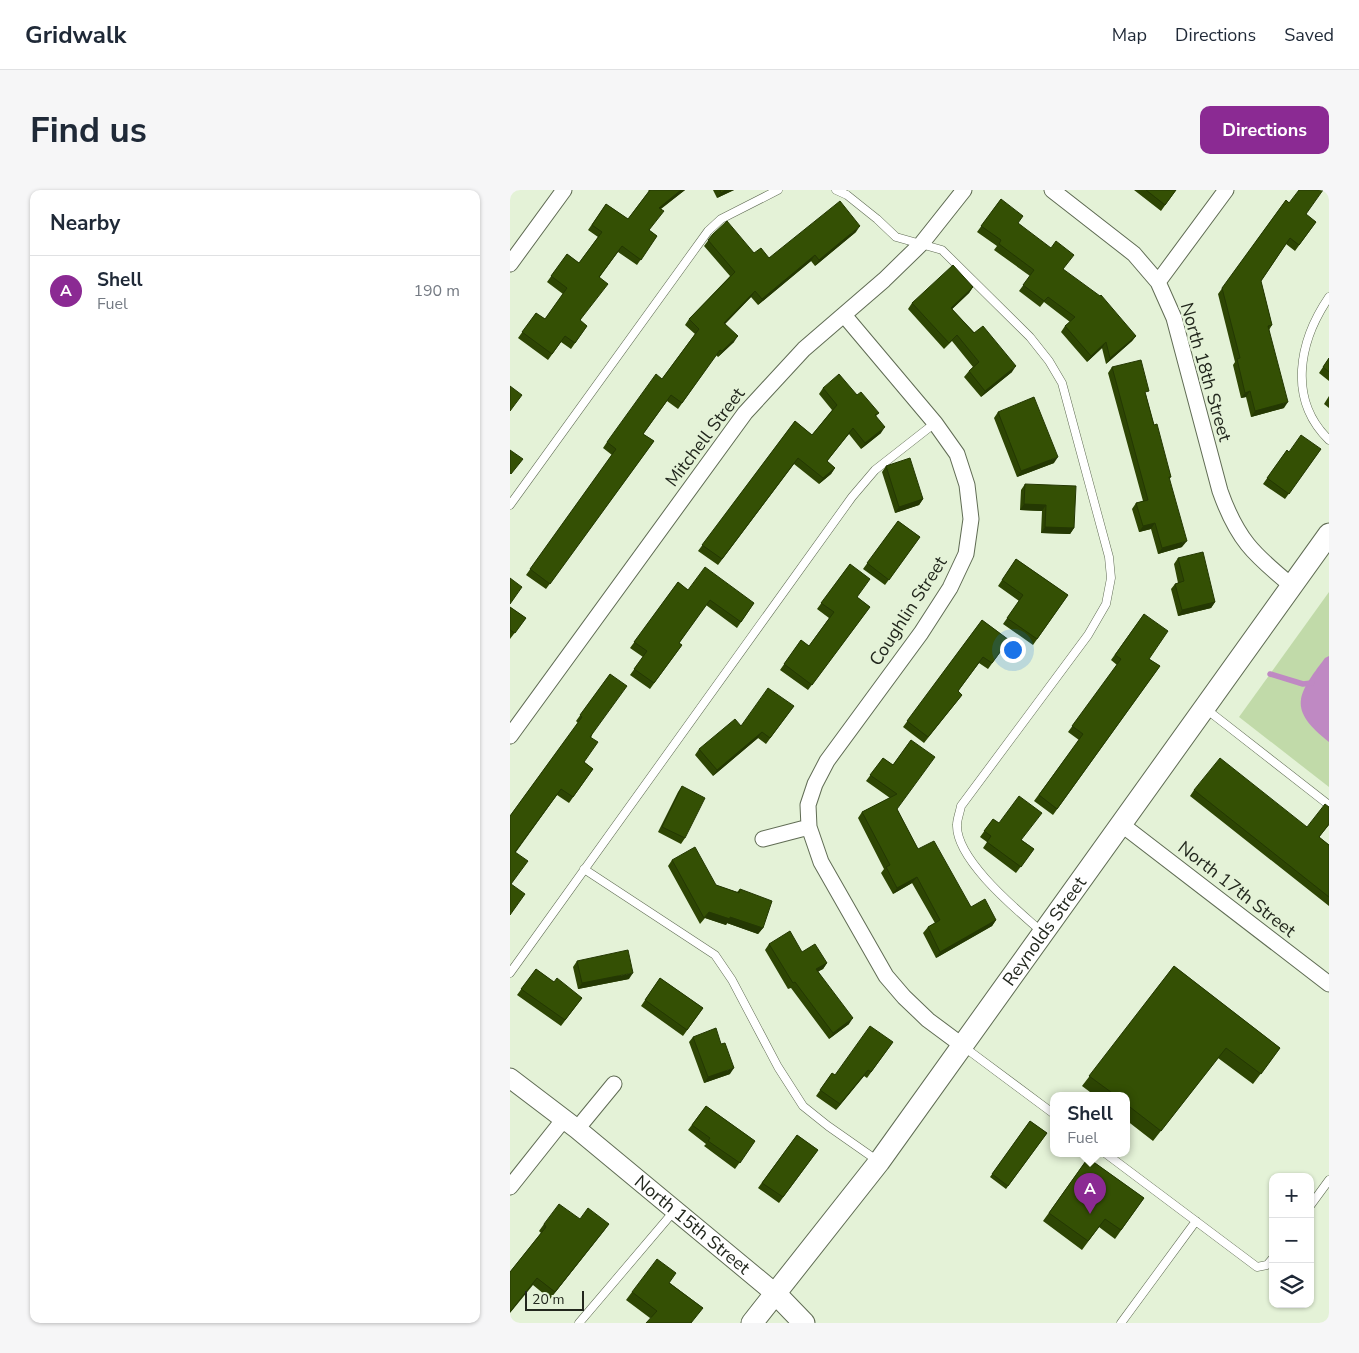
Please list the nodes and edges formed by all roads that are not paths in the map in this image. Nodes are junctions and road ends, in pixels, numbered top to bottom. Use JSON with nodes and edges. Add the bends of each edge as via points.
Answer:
{"nodes":[{"id":1,"x":564,"y":190,"type":"edge"},
{"id":2,"x":778,"y":190,"type":"edge"},
{"id":3,"x":836,"y":190,"type":"edge"},
{"id":4,"x":964,"y":190,"type":"edge"},
{"id":5,"x":1052,"y":190,"type":"edge"},
{"id":6,"x":1226,"y":190,"type":"edge"},
{"id":7,"x":922,"y":243,"type":"junction"},
{"id":8,"x":510,"y":264,"type":"edge"},
{"id":9,"x":1158,"y":282,"type":"junction"},
{"id":10,"x":1329,"y":297,"type":"edge"},
{"id":11,"x":844,"y":315,"type":"junction"},
{"id":12,"x":935,"y":423,"type":"junction"},
{"id":13,"x":1329,"y":440,"type":"edge"},
{"id":14,"x":510,"y":505,"type":"edge"},
{"id":15,"x":1329,"y":534,"type":"edge"},
{"id":16,"x":1292,"y":586,"type":"junction"},
{"id":17,"x":1204,"y":708,"type":"junction"},
{"id":18,"x":510,"y":736,"type":"edge"},
{"id":19,"x":1329,"y":805,"type":"edge"},
{"id":20,"x":1121,"y":824,"type":"junction"},
{"id":21,"x":809,"y":827,"type":"junction"},
{"id":22,"x":763,"y":839,"type":"dead end"},
{"id":23,"x":584,"y":869,"type":"junction"},
{"id":24,"x":1044,"y":933,"type":"junction"},
{"id":25,"x":510,"y":973,"type":"edge"},
{"id":26,"x":1329,"y":984,"type":"edge"},
{"id":27,"x":963,"y":1046,"type":"junction"},
{"id":28,"x":510,"y":1078,"type":"edge"},
{"id":29,"x":614,"y":1084,"type":"dead end"},
{"id":30,"x":1050,"y":1111,"type":"edge"},
{"id":31,"x":571,"y":1124,"type":"junction"},
{"id":32,"x":1110,"y":1157,"type":"edge"},
{"id":33,"x":879,"y":1162,"type":"junction"},
{"id":34,"x":1329,"y":1180,"type":"edge"},
{"id":35,"x":510,"y":1187,"type":"edge"},
{"id":36,"x":1314,"y":1201,"type":"edge"},
{"id":37,"x":676,"y":1210,"type":"junction"},
{"id":38,"x":1196,"y":1221,"type":"junction"},
{"id":39,"x":1269,"y":1263,"type":"edge"},
{"id":40,"x":776,"y":1294,"type":"junction"},
{"id":41,"x":580,"y":1323,"type":"edge"},
{"id":42,"x":752,"y":1323,"type":"edge"},
{"id":43,"x":804,"y":1323,"type":"edge"},
{"id":44,"x":1121,"y":1323,"type":"edge"}],
"edges":[{"from":1,"to":8,"type":"street"},
{"from":2,"to":14,"type":"lane","via":[[721,219],[708,231]]},
{"from":3,"to":7,"type":"lane","via":[[847,195],[896,237]]},
{"from":4,"to":7,"type":"street","name":"Mitchell Street"},
{"from":5,"to":9,"type":"street","name":"North 18th Street","via":[[1134,254]]},
{"from":6,"to":9,"type":"street"},
{"from":7,"to":11,"type":"street","name":"Mitchell Street"},
{"from":7,"to":24,"type":"lane","via":[[942,250],[1030,337],[1058,376],[1109,557],[1111,578],[1106,604],[1088,635],[961,806],[957,826],[961,846],[990,886]]},
{"from":9,"to":16,"type":"street","name":"North 18th Street","via":[[1174,318],[1229,519],[1258,559]]},
{"from":10,"to":13,"type":"lane","via":[[1304,346],[1301,378],[1306,405]]},
{"from":11,"to":12,"type":"street","name":"Coughlin Street"},
{"from":11,"to":18,"type":"street","name":"Mitchell Street","via":[[804,349],[745,413]]},
{"from":12,"to":21,"type":"street","name":"Coughlin Street","via":[[957,454],[967,485],[971,519],[966,554],[950,588],[920,633],[827,761],[814,784],[808,805]]},
{"from":12,"to":23,"type":"lane","via":[[875,470],[852,497]]},
{"from":15,"to":16,"type":"main road","name":"Reynolds Street"},
{"from":16,"to":17,"type":"main road","name":"Reynolds Street"},
{"from":17,"to":19,"type":"lane"},
{"from":17,"to":20,"type":"main road","name":"Reynolds Street"},
{"from":20,"to":24,"type":"main road","name":"Reynolds Street"},
{"from":20,"to":26,"type":"street","name":"North 17th Street"},
{"from":21,"to":22,"type":"street"},
{"from":21,"to":27,"type":"street","name":"Coughlin Street","via":[[821,862],[886,976],[922,1014]]},
{"from":23,"to":25,"type":"lane"},
{"from":23,"to":33,"type":"lane","via":[[715,955],[803,1106]]},
{"from":24,"to":27,"type":"main road","name":"Reynolds Street"},
{"from":27,"to":30,"type":"lane"},
{"from":27,"to":33,"type":"main road","name":"Reynolds Street"},
{"from":28,"to":31,"type":"street","name":"North 15th Street"},
{"from":29,"to":31,"type":"street"},
{"from":31,"to":35,"type":"street"},
{"from":31,"to":37,"type":"street","name":"North 15th Street"},
{"from":32,"to":38,"type":"lane"},
{"from":33,"to":40,"type":"main road","name":"Reynolds Street"},
{"from":34,"to":36,"type":"lane"},
{"from":37,"to":40,"type":"street","name":"North 15th Street"},
{"from":37,"to":41,"type":"lane"},
{"from":38,"to":39,"type":"lane","via":[[1257,1267]]},
{"from":38,"to":44,"type":"lane"},
{"from":40,"to":42,"type":"main road","name":"Reynolds Street"},
{"from":40,"to":43,"type":"main road","name":"North 15th Street"}]}
